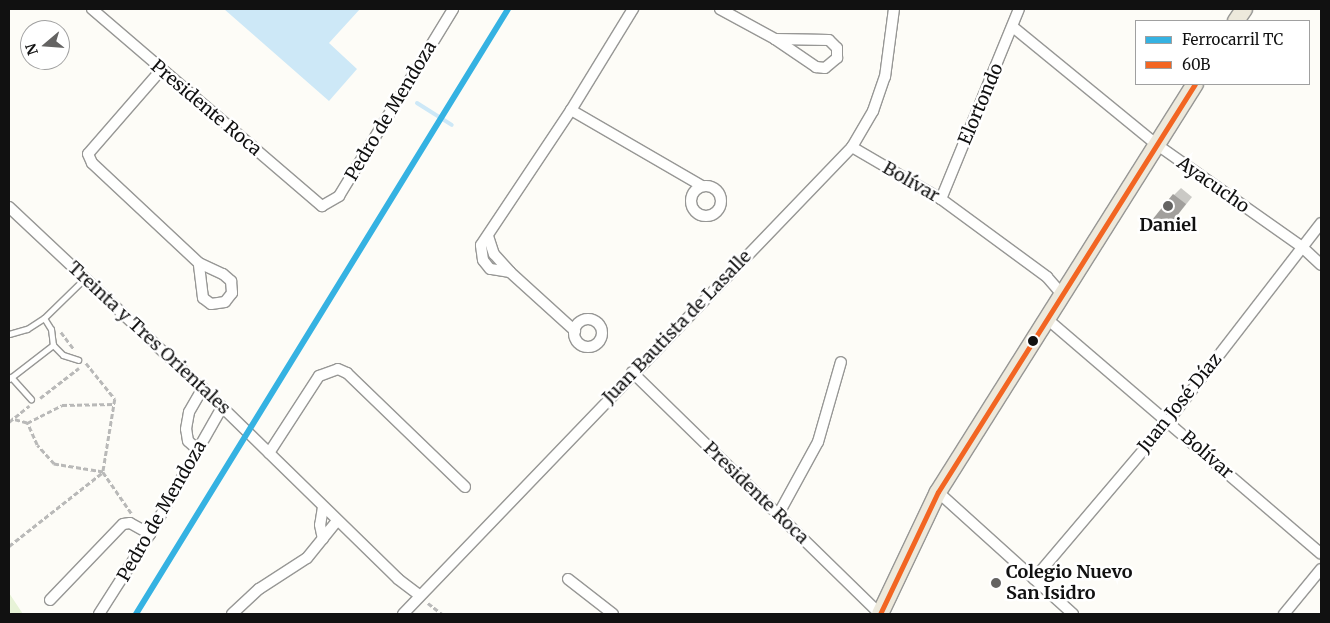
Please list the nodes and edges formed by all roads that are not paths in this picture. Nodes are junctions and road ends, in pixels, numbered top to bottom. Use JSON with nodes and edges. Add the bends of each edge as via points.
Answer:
{"nodes":[{"id":1,"x":92,"y":9,"type":"edge"},
{"id":2,"x":453,"y":9,"type":"edge"},
{"id":3,"x":633,"y":9,"type":"edge"},
{"id":4,"x":720,"y":9,"type":"edge"},
{"id":5,"x":894,"y":9,"type":"edge"},
{"id":6,"x":1018,"y":9,"type":"edge"},
{"id":7,"x":1244,"y":9,"type":"edge"},
{"id":8,"x":1237,"y":20,"type":"edge"},
{"id":9,"x":1013,"y":27,"type":"junction"},
{"id":10,"x":775,"y":39,"type":"junction"},
{"id":11,"x":161,"y":70,"type":"junction"},
{"id":12,"x":1194,"y":85,"type":"edge"},
{"id":13,"x":571,"y":110,"type":"junction"},
{"id":14,"x":1156,"y":144,"type":"junction"},
{"id":15,"x":852,"y":147,"type":"junction"},
{"id":16,"x":702,"y":186,"type":"dead end"},
{"id":17,"x":941,"y":199,"type":"junction"},
{"id":18,"x":322,"y":206,"type":"joint"},
{"id":19,"x":9,"y":207,"type":"edge"},
{"id":20,"x":1321,"y":223,"type":"edge"},
{"id":21,"x":1302,"y":248,"type":"junction"},
{"id":22,"x":199,"y":263,"type":"dead end"},
{"id":23,"x":1321,"y":265,"type":"edge"},
{"id":24,"x":86,"y":278,"type":"junction"},
{"id":25,"x":1061,"y":293,"type":"junction"},
{"id":26,"x":44,"y":318,"type":"junction"},
{"id":27,"x":1046,"y":318,"type":"junction"},
{"id":28,"x":574,"y":331,"type":"dead end"},
{"id":29,"x":9,"y":334,"type":"edge"},
{"id":30,"x":53,"y":345,"type":"junction"},
{"id":31,"x":78,"y":360,"type":"dead end"},
{"id":32,"x":841,"y":362,"type":"dead end"},
{"id":33,"x":632,"y":372,"type":"junction"},
{"id":34,"x":10,"y":378,"type":"edge"},
{"id":35,"x":203,"y":388,"type":"junction"},
{"id":36,"x":31,"y":399,"type":"dead end"},
{"id":37,"x":222,"y":407,"type":"junction"},
{"id":38,"x":1168,"y":420,"type":"junction"},
{"id":39,"x":198,"y":450,"type":"junction"},
{"id":40,"x":269,"y":454,"type":"junction"},
{"id":41,"x":465,"y":487,"type":"dead end"},
{"id":42,"x":938,"y":492,"type":"junction"},
{"id":43,"x":323,"y":506,"type":"junction"},
{"id":44,"x":778,"y":515,"type":"junction"},
{"id":45,"x":338,"y":521,"type":"junction"},
{"id":46,"x":150,"y":534,"type":"junction"},
{"id":47,"x":323,"y":539,"type":"junction"},
{"id":48,"x":1321,"y":554,"type":"edge"},
{"id":49,"x":1321,"y":569,"type":"edge"},
{"id":50,"x":568,"y":579,"type":"dead end"},
{"id":51,"x":1034,"y":579,"type":"junction"},
{"id":52,"x":419,"y":595,"type":"junction"},
{"id":53,"x":50,"y":600,"type":"dead end"},
{"id":54,"x":239,"y":612,"type":"edge"},
{"id":55,"x":99,"y":614,"type":"edge"},
{"id":56,"x":402,"y":614,"type":"edge"},
{"id":57,"x":614,"y":614,"type":"edge"},
{"id":58,"x":880,"y":614,"type":"edge"},
{"id":59,"x":1073,"y":614,"type":"edge"},
{"id":60,"x":1284,"y":614,"type":"edge"}],
"edges":[{"from":1,"to":11,"type":"street","name":"Presidente Roca"},
{"from":2,"to":18,"type":"street","name":"Pedro de Mendoza","via":[[339,196]]},
{"from":3,"to":13,"type":"street"},
{"from":4,"to":10,"type":"street"},
{"from":5,"to":15,"type":"street","name":"Juan Bautista de Lasalle","via":[[885,76],[873,111]]},
{"from":6,"to":9,"type":"street","name":"Elortondo"},
{"from":7,"to":8,"type":"main road"},
{"from":9,"to":14,"type":"street","name":"Ayacucho"},
{"from":9,"to":17,"type":"street","name":"Elortondo"},
{"from":10,"to":10,"type":"street","via":[[816,67],[825,68],[837,58],[837,48],[829,40]]},
{"from":11,"to":18,"type":"street","name":"Presidente Roca"},
{"from":11,"to":22,"type":"street","via":[[88,154],[92,163]]},
{"from":12,"to":14,"type":"main road"},
{"from":13,"to":16,"type":"street"},
{"from":13,"to":28,"type":"street","via":[[480,251],[490,269],[510,272]]},
{"from":14,"to":21,"type":"street","name":"Ayacucho"},
{"from":14,"to":25,"type":"main road"},
{"from":15,"to":17,"type":"street","name":"Bolívar"},
{"from":15,"to":33,"type":"street","name":"Juan Bautista de Lasalle"},
{"from":17,"to":25,"type":"street","name":"Bolívar","via":[[1047,277]]},
{"from":19,"to":24,"type":"street","name":"Treinta y Tres Orientales"},
{"from":20,"to":21,"type":"street","name":"Juan José Díaz"},
{"from":21,"to":23,"type":"street","name":"Ayacucho"},
{"from":21,"to":38,"type":"street","name":"Juan José Díaz"},
{"from":24,"to":26,"type":"lane"},
{"from":24,"to":35,"type":"street","name":"Treinta y Tres Orientales"},
{"from":25,"to":27,"type":"main road"},
{"from":26,"to":29,"type":"lane","via":[[27,329]]},
{"from":26,"to":30,"type":"lane","via":[[51,329]]},
{"from":27,"to":38,"type":"street","name":"Bolívar"},
{"from":27,"to":42,"type":"main road"},
{"from":30,"to":31,"type":"lane","via":[[62,355]]},
{"from":30,"to":34,"type":"lane"},
{"from":32,"to":44,"type":"street","via":[[818,442]]},
{"from":33,"to":44,"type":"street","name":"Presidente Roca"},
{"from":33,"to":52,"type":"street","name":"Juan Bautista de Lasalle"},
{"from":34,"to":36,"type":"lane"},
{"from":35,"to":37,"type":"street","name":"Treinta y Tres Orientales"},
{"from":35,"to":39,"type":"street","via":[[190,412],[186,429],[188,441]]},
{"from":37,"to":39,"type":"street","name":"Pedro de Mendoza"},
{"from":37,"to":40,"type":"street","name":"Treinta y Tres Orientales"},
{"from":38,"to":48,"type":"street","name":"Bolívar"},
{"from":38,"to":51,"type":"street","name":"Juan José Díaz"},
{"from":39,"to":46,"type":"street","name":"Pedro de Mendoza"},
{"from":40,"to":41,"type":"street","via":[[319,376],[338,369],[347,373]]},
{"from":40,"to":43,"type":"street","name":"Treinta y Tres Orientales"},
{"from":42,"to":51,"type":"street"},
{"from":42,"to":58,"type":"main road"},
{"from":43,"to":45,"type":"street","name":"Treinta y Tres Orientales"},
{"from":43,"to":47,"type":"street","via":[[320,525]]},
{"from":44,"to":58,"type":"street","name":"Presidente Roca"},
{"from":45,"to":47,"type":"street"},
{"from":45,"to":52,"type":"street","name":"Treinta y Tres Orientales"},
{"from":46,"to":53,"type":"street","via":[[130,523],[115,530]]},
{"from":46,"to":55,"type":"street","name":"Pedro de Mendoza"},
{"from":47,"to":54,"type":"street","via":[[292,570],[260,589]]},
{"from":49,"to":60,"type":"street"},
{"from":50,"to":57,"type":"street"},
{"from":51,"to":59,"type":"street"},
{"from":52,"to":56,"type":"street","name":"Juan Bautista de Lasalle"}]}
